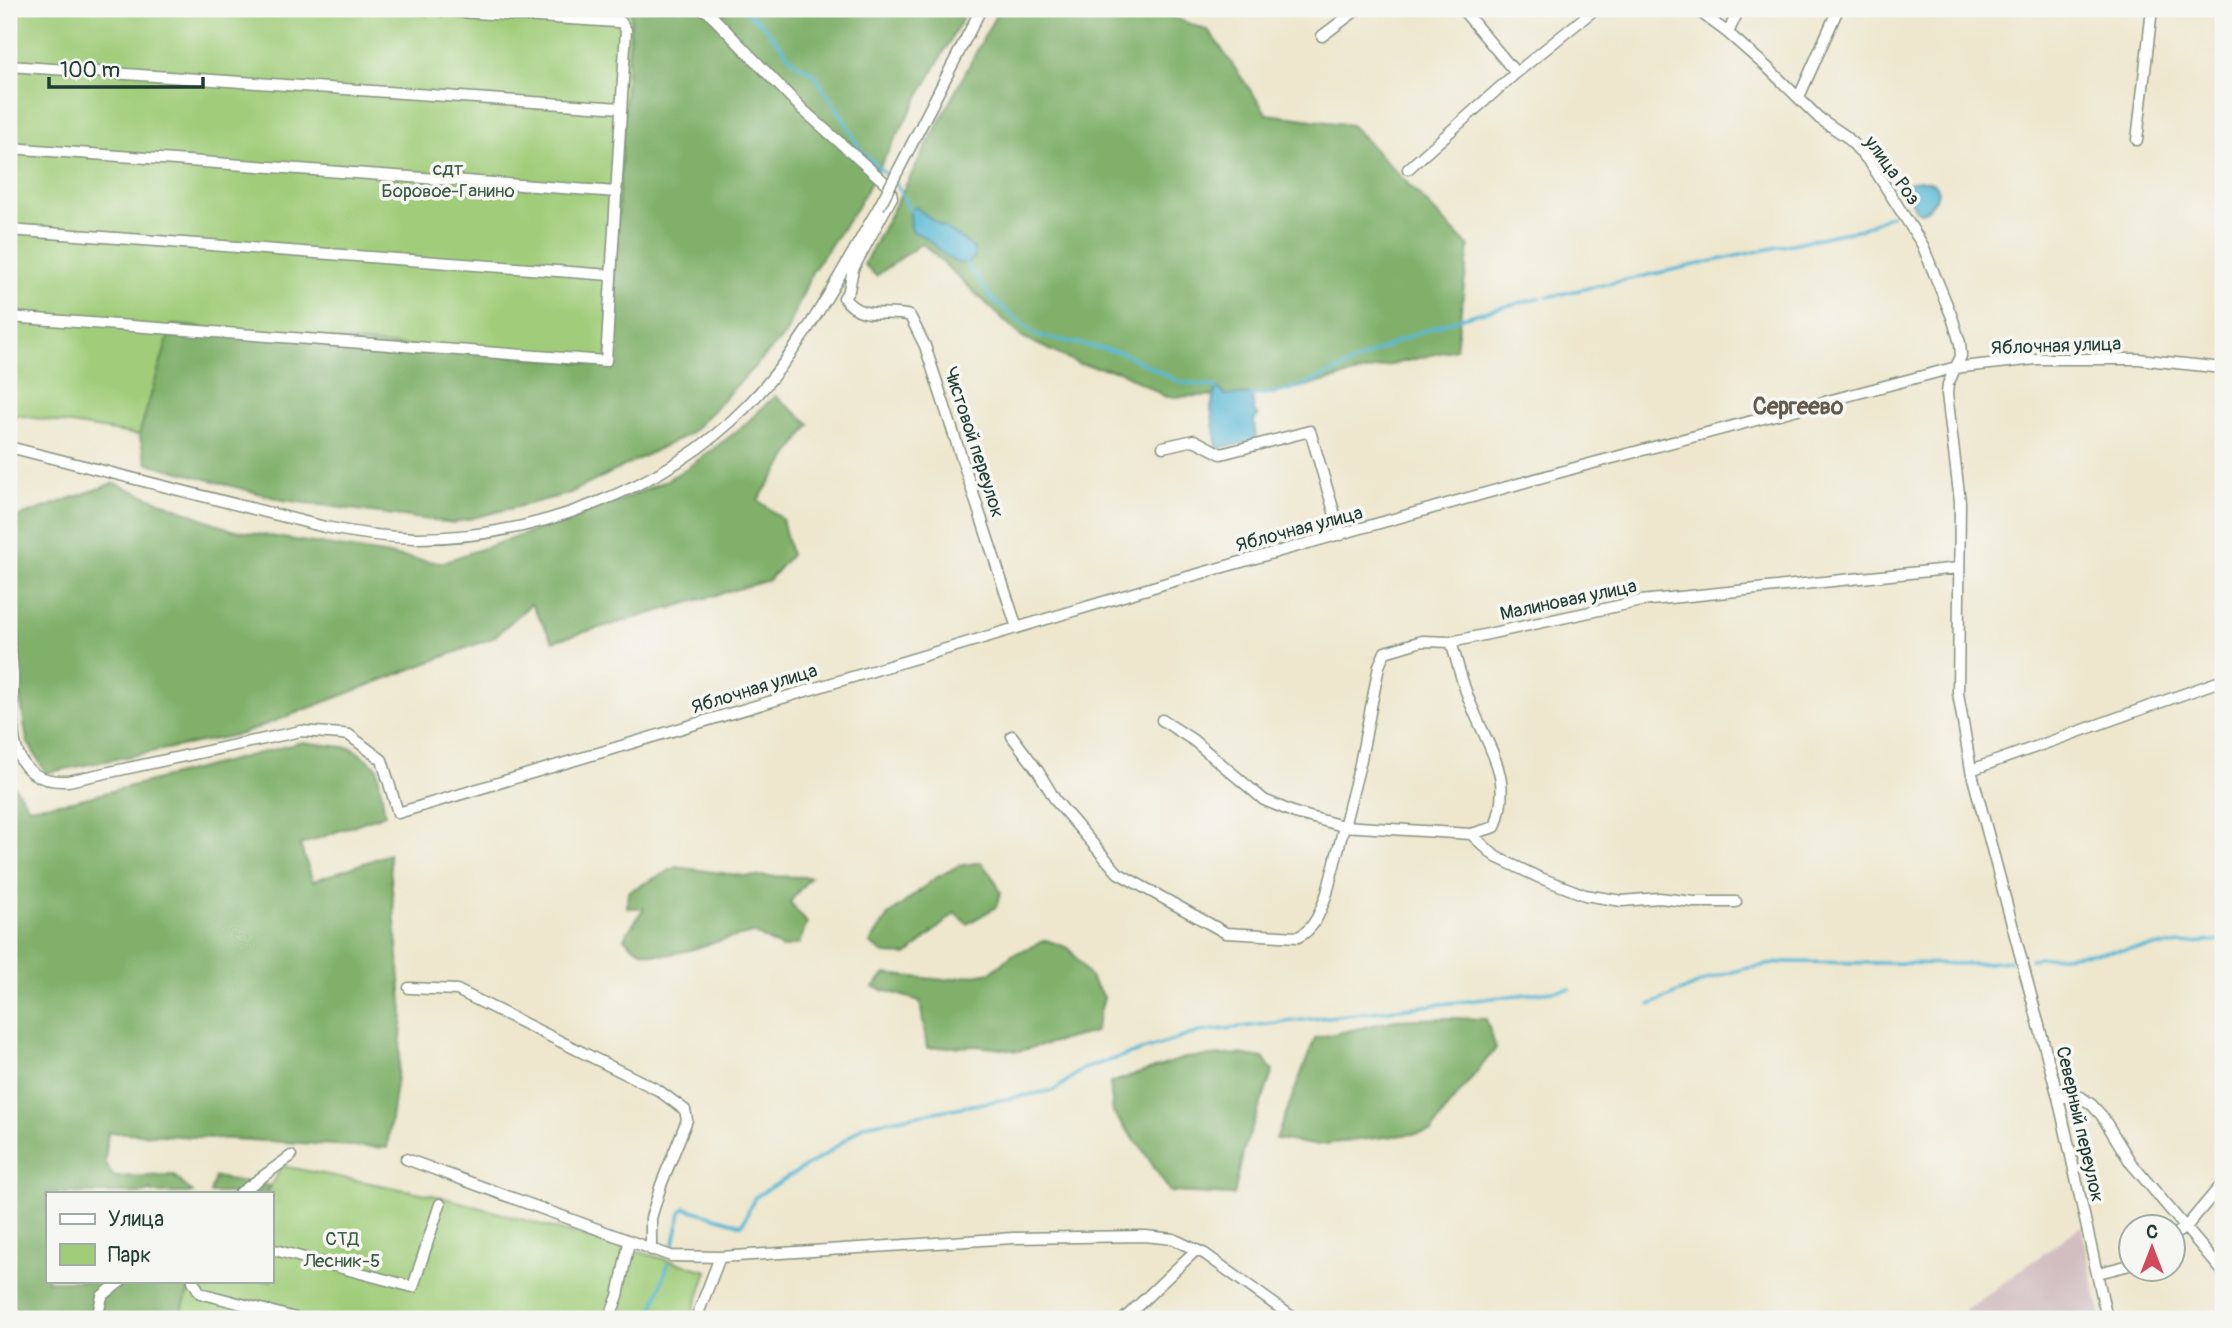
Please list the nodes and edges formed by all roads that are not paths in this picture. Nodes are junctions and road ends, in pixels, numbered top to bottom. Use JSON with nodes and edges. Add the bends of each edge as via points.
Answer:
{"nodes":[{"id":1,"x":414,"y":9,"type":"edge"},
{"id":2,"x":596,"y":9,"type":"edge"},
{"id":3,"x":701,"y":9,"type":"edge"},
{"id":4,"x":981,"y":9,"type":"edge"},
{"id":5,"x":1358,"y":9,"type":"edge"},
{"id":6,"x":1462,"y":9,"type":"edge"},
{"id":7,"x":1595,"y":9,"type":"edge"},
{"id":8,"x":1696,"y":9,"type":"edge"},
{"id":9,"x":1739,"y":9,"type":"edge"},
{"id":10,"x":1838,"y":9,"type":"edge"},
{"id":11,"x":2152,"y":9,"type":"edge"},
{"id":12,"x":621,"y":22,"type":"junction"},
{"id":13,"x":1728,"y":33,"type":"junction"},
{"id":14,"x":1322,"y":36,"type":"dead end"},
{"id":15,"x":9,"y":66,"type":"edge"},
{"id":16,"x":1516,"y":73,"type":"junction"},
{"id":17,"x":1799,"y":97,"type":"junction"},
{"id":18,"x":621,"y":108,"type":"junction"},
{"id":19,"x":2137,"y":140,"type":"dead end"},
{"id":20,"x":9,"y":148,"type":"edge"},
{"id":21,"x":1408,"y":169,"type":"dead end"},
{"id":22,"x":617,"y":192,"type":"junction"},
{"id":23,"x":9,"y":230,"type":"edge"},
{"id":24,"x":610,"y":275,"type":"junction"},
{"id":25,"x":9,"y":317,"type":"edge"},
{"id":26,"x":1954,"y":368,"type":"junction"},
{"id":27,"x":2223,"y":368,"type":"edge"},
{"id":28,"x":9,"y":447,"type":"edge"},
{"id":29,"x":1163,"y":447,"type":"dead end"},
{"id":30,"x":1341,"y":535,"type":"junction"},
{"id":31,"x":1958,"y":568,"type":"junction"},
{"id":32,"x":1017,"y":628,"type":"junction"},
{"id":33,"x":9,"y":634,"type":"edge"},
{"id":34,"x":1451,"y":642,"type":"junction"},
{"id":35,"x":2223,"y":680,"type":"edge"},
{"id":36,"x":1162,"y":720,"type":"dead end"},
{"id":37,"x":1012,"y":736,"type":"dead end"},
{"id":38,"x":14,"y":755,"type":"edge"},
{"id":39,"x":1971,"y":770,"type":"junction"},
{"id":40,"x":1343,"y":826,"type":"junction"},
{"id":41,"x":1471,"y":834,"type":"junction"},
{"id":42,"x":1736,"y":902,"type":"dead end"},
{"id":43,"x":409,"y":988,"type":"dead end"},
{"id":44,"x":2058,"y":1097,"type":"junction"},
{"id":45,"x":291,"y":1156,"type":"dead end"},
{"id":46,"x":406,"y":1158,"type":"dead end"},
{"id":47,"x":2223,"y":1183,"type":"edge"},
{"id":48,"x":241,"y":1192,"type":"edge"},
{"id":49,"x":440,"y":1204,"type":"dead end"},
{"id":50,"x":2172,"y":1212,"type":"edge"},
{"id":51,"x":2186,"y":1227,"type":"edge"},
{"id":52,"x":2186,"y":1229,"type":"edge"},
{"id":53,"x":629,"y":1242,"type":"junction"},
{"id":54,"x":273,"y":1250,"type":"edge"},
{"id":55,"x":652,"y":1250,"type":"junction"},
{"id":56,"x":1195,"y":1251,"type":"junction"},
{"id":57,"x":720,"y":1257,"type":"junction"},
{"id":58,"x":2116,"y":1268,"type":"edge"},
{"id":59,"x":2223,"y":1272,"type":"edge"},
{"id":60,"x":2098,"y":1273,"type":"junction"},
{"id":61,"x":120,"y":1282,"type":"edge"},
{"id":62,"x":194,"y":1282,"type":"edge"},
{"id":63,"x":97,"y":1319,"type":"edge"},
{"id":64,"x":299,"y":1319,"type":"edge"},
{"id":65,"x":609,"y":1319,"type":"edge"},
{"id":66,"x":696,"y":1319,"type":"edge"},
{"id":67,"x":1124,"y":1319,"type":"edge"},
{"id":68,"x":1295,"y":1319,"type":"edge"},
{"id":69,"x":2107,"y":1319,"type":"edge"}],
"edges":[{"from":1,"to":12,"type":"street"},
{"from":2,"to":12,"type":"street"},
{"from":3,"to":32,"type":"street","name":"Чистовой переулок","via":[[802,109],[890,187],[892,197],[853,269],[844,298],[861,312],[910,316],[916,326]]},
{"from":4,"to":28,"type":"street","bridge":true,"via":[[879,207],[788,358],[747,407],[704,445],[622,491],[506,529],[461,536],[374,536]]},
{"from":5,"to":14,"type":"street"},
{"from":6,"to":16,"type":"street"},
{"from":7,"to":16,"type":"street"},
{"from":8,"to":13,"type":"street","name":"улица Роз"},
{"from":9,"to":13,"type":"street"},
{"from":10,"to":17,"type":"street"},
{"from":11,"to":19,"type":"street"},
{"from":12,"to":18,"type":"street","via":[[626,30]]},
{"from":13,"to":17,"type":"street","name":"улица Роз"},
{"from":15,"to":18,"type":"street"},
{"from":16,"to":21,"type":"street"},
{"from":17,"to":26,"type":"street","name":"улица Роз","via":[[1871,164],[1922,244],[1960,343],[1961,356]]},
{"from":18,"to":22,"type":"street"},
{"from":20,"to":22,"type":"street"},
{"from":22,"to":24,"type":"street"},
{"from":23,"to":24,"type":"street"},
{"from":24,"to":25,"type":"street","via":[[606,360]]},
{"from":26,"to":27,"type":"street","name":"Яблочная улица","via":[[2036,359],[2138,359]]},
{"from":26,"to":30,"type":"street","name":"Яблочная улица"},
{"from":26,"to":31,"type":"street","name":"улица Роз","via":[[1947,394],[1959,502]]},
{"from":29,"to":30,"type":"street","via":[[1194,440],[1221,454],[1310,431]]},
{"from":30,"to":32,"type":"street","name":"Яблочная улица"},
{"from":31,"to":34,"type":"street","name":"Малиновая улица","via":[[1641,601]]},
{"from":31,"to":39,"type":"street","name":"улица Роз","via":[[1958,693]]},
{"from":32,"to":38,"type":"street","name":"Яблочная улица","via":[[398,813],[382,761],[349,735],[301,731],[68,781],[43,780]]},
{"from":33,"to":38,"type":"street"},
{"from":34,"to":40,"type":"street","name":"Малиновая улица","via":[[1422,641],[1385,652]]},
{"from":34,"to":41,"type":"street","via":[[1472,707],[1500,766],[1502,808],[1495,827]]},
{"from":35,"to":39,"type":"street"},
{"from":36,"to":40,"type":"street","via":[[1264,800]]},
{"from":37,"to":40,"type":"street","via":[[1056,801],[1118,873],[1226,933],[1298,937],[1307,932],[1327,893]]},
{"from":39,"to":44,"type":"street","name":"Северный переулок"},
{"from":40,"to":41,"type":"street"},
{"from":41,"to":42,"type":"street","via":[[1496,857],[1585,895],[1622,901]]},
{"from":43,"to":55,"type":"street","via":[[457,990],[659,1090],[685,1110],[687,1121],[651,1218]]},
{"from":44,"to":50,"type":"street","via":[[2081,1097],[2092,1105]]},
{"from":44,"to":60,"type":"street","name":"Северный переулок"},
{"from":45,"to":48,"type":"street"},
{"from":46,"to":53,"type":"street"},
{"from":47,"to":51,"type":"street"},
{"from":49,"to":54,"type":"street","via":[[414,1287]]},
{"from":52,"to":59,"type":"street"},
{"from":53,"to":55,"type":"street"},
{"from":53,"to":65,"type":"street"},
{"from":55,"to":57,"type":"street","via":[[671,1256]]},
{"from":56,"to":57,"type":"street","via":[[1173,1238],[1145,1236],[1013,1238]]},
{"from":56,"to":67,"type":"street"},
{"from":56,"to":68,"type":"street"},
{"from":57,"to":66,"type":"street"},
{"from":58,"to":60,"type":"street"},
{"from":60,"to":69,"type":"street","name":"Северный переулок"},
{"from":61,"to":63,"type":"street","via":[[102,1296]]},
{"from":62,"to":64,"type":"street","via":[[200,1293]]}]}
